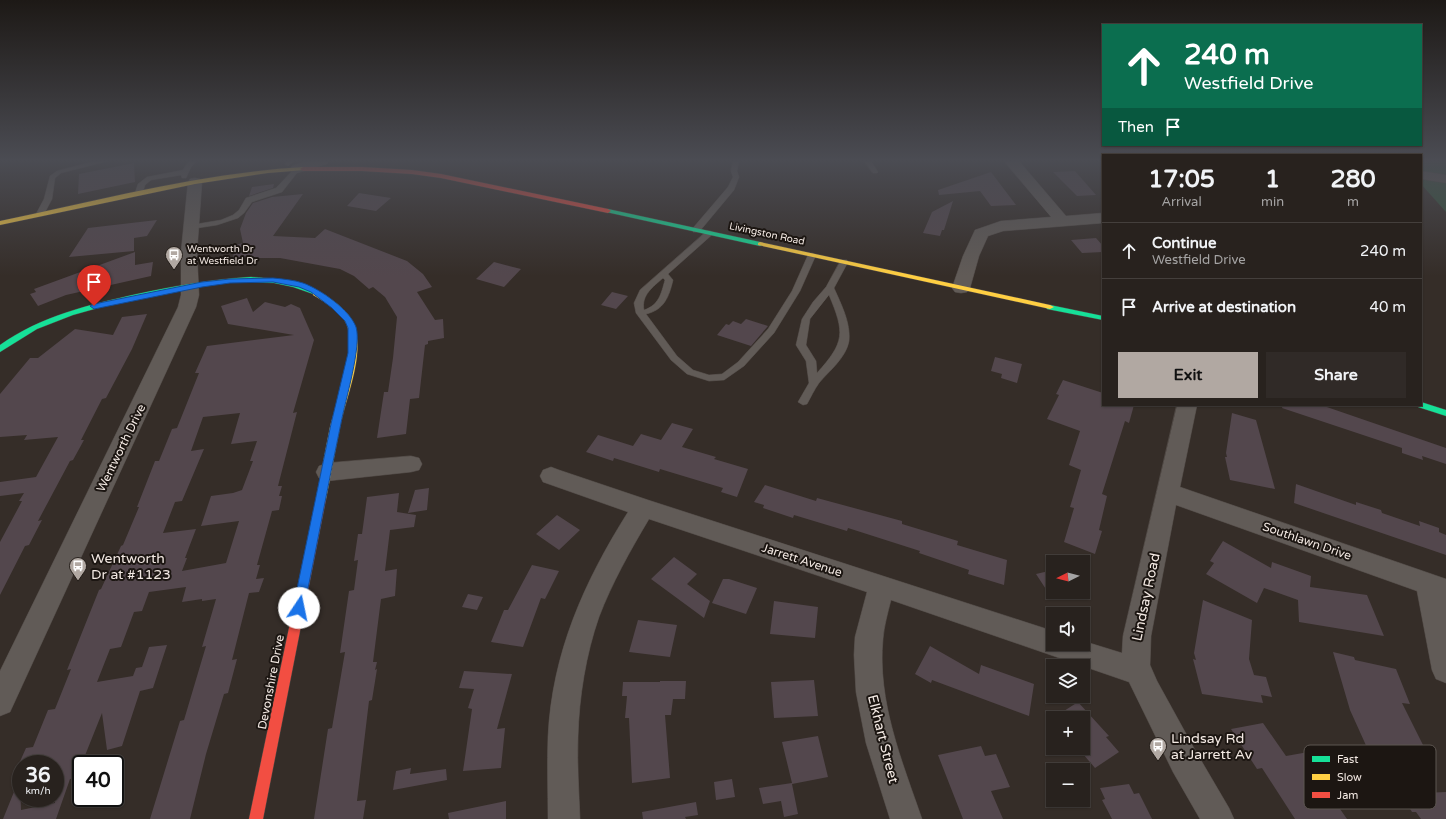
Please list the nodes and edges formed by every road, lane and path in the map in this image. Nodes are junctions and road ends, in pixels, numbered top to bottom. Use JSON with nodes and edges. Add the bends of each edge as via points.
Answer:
{"nodes":[{"id":1,"x":48,"y":199,"type":"edge"},
{"id":2,"x":110,"y":199,"type":"edge"},
{"id":3,"x":190,"y":199,"type":"edge"},
{"id":4,"x":251,"y":199,"type":"edge"},
{"id":5,"x":551,"y":199,"type":"edge"},
{"id":6,"x":722,"y":199,"type":"edge"},
{"id":7,"x":1043,"y":199,"type":"edge"},
{"id":8,"x":40,"y":214,"type":"junction"},
{"id":9,"x":1102,"y":218,"type":"edge"},
{"id":10,"x":1062,"y":221,"type":"junction"},
{"id":11,"x":0,"y":223,"type":"edge"},
{"id":12,"x":191,"y":227,"type":"junction"},
{"id":13,"x":696,"y":230,"type":"junction"},
{"id":14,"x":710,"y":233,"type":"junction"},
{"id":15,"x":812,"y":255,"type":"junction"},
{"id":16,"x":844,"y":262,"type":"junction"},
{"id":17,"x":664,"y":274,"type":"junction"},
{"id":18,"x":189,"y":286,"type":"junction"},
{"id":19,"x":830,"y":288,"type":"junction"},
{"id":20,"x":961,"y":288,"type":"junction"},
{"id":21,"x":640,"y":313,"type":"junction"},
{"id":22,"x":1102,"y":318,"type":"edge"},
{"id":23,"x":0,"y":350,"type":"edge"},
{"id":24,"x":814,"y":383,"type":"junction"},
{"id":25,"x":803,"y":402,"type":"dead end"},
{"id":26,"x":1422,"y":405,"type":"edge"},
{"id":27,"x":1187,"y":406,"type":"edge"},
{"id":28,"x":1446,"y":413,"type":"edge"},
{"id":29,"x":411,"y":464,"type":"dead end"},
{"id":30,"x":327,"y":472,"type":"junction"},
{"id":31,"x":551,"y":476,"type":"dead end"},
{"id":32,"x":1167,"y":492,"type":"junction"},
{"id":33,"x":643,"y":508,"type":"junction"},
{"id":34,"x":881,"y":586,"type":"junction"},
{"id":35,"x":1437,"y":586,"type":"edge"},
{"id":36,"x":1046,"y":641,"type":"edge"},
{"id":37,"x":1075,"y":651,"type":"edge"},
{"id":38,"x":1446,"y":670,"type":"edge"},
{"id":39,"x":1139,"y":672,"type":"junction"},
{"id":40,"x":0,"y":702,"type":"edge"},
{"id":41,"x":256,"y":819,"type":"edge"},
{"id":42,"x":564,"y":819,"type":"edge"},
{"id":43,"x":906,"y":819,"type":"edge"},
{"id":44,"x":1218,"y":819,"type":"edge"}],
"edges":[{"from":1,"to":8,"type":"lane"},
{"from":2,"to":8,"type":"main road","name":"Livingston Road"},
{"from":3,"to":12,"type":"street","name":"Wentworth Drive"},
{"from":4,"to":12,"type":"lane","via":[[245,203],[242,212],[235,218]]},
{"from":5,"to":13,"type":"main road","name":"Livingston Road"},
{"from":6,"to":13,"type":"lane"},
{"from":7,"to":10,"type":"street"},
{"from":8,"to":11,"type":"main road","name":"Livingston Road"},
{"from":9,"to":10,"type":"street"},
{"from":10,"to":20,"type":"street","via":[[1001,226],[981,233]]},
{"from":12,"to":18,"type":"street","name":"Wentworth Drive"},
{"from":13,"to":14,"type":"main road","name":"Livingston Road"},
{"from":14,"to":15,"type":"main road","name":"Livingston Road"},
{"from":14,"to":17,"type":"lane"},
{"from":15,"to":16,"type":"main road","name":"Livingston Road"},
{"from":15,"to":21,"type":"lane","via":[[796,291],[771,331],[741,364],[724,377],[709,378],[690,372],[674,358]]},
{"from":16,"to":19,"type":"lane"},
{"from":16,"to":20,"type":"main road","name":"Livingston Road"},
{"from":17,"to":21,"type":"lane","via":[[643,292],[638,303]]},
{"from":17,"to":21,"type":"lane","via":[[669,280],[660,306]]},
{"from":18,"to":23,"type":"main road","name":"Devonshire Drive","via":[[102,304],[58,317],[33,328]]},
{"from":18,"to":30,"type":"main road","name":"Devonshire Drive","via":[[230,281],[288,282],[313,290],[335,306],[348,320],[352,328],[352,353]]},
{"from":18,"to":40,"type":"street","name":"Wentworth Drive","via":[[190,299],[187,307]]},
{"from":19,"to":24,"type":"lane","via":[[806,319],[803,333],[801,345],[811,361]]},
{"from":19,"to":24,"type":"lane","via":[[841,312],[844,328],[842,347]]},
{"from":20,"to":22,"type":"main road","name":"Livingston Road"},
{"from":24,"to":25,"type":"lane"},
{"from":26,"to":28,"type":"main road"},
{"from":27,"to":32,"type":"street","name":"Lindsay Road"},
{"from":29,"to":30,"type":"street"},
{"from":30,"to":41,"type":"main road","name":"Devonshire Drive"},
{"from":31,"to":33,"type":"street","name":"Jarrett Avenue"},
{"from":32,"to":35,"type":"street","name":"Southlawn Drive"},
{"from":32,"to":39,"type":"street","name":"Lindsay Road","via":[[1137,636],[1136,666]]},
{"from":33,"to":34,"type":"street","name":"Jarrett Avenue"},
{"from":33,"to":42,"type":"street","via":[[615,554],[586,618],[575,654],[563,736]]},
{"from":34,"to":36,"type":"street","name":"Jarrett Avenue"},
{"from":34,"to":43,"type":"street","name":"Elkhart Street","via":[[869,637],[870,692],[881,743]]},
{"from":35,"to":38,"type":"street"},
{"from":37,"to":39,"type":"street","name":"Jarrett Avenue"},
{"from":39,"to":44,"type":"street","name":"Lindsay Road","via":[[1163,722]]}]}
